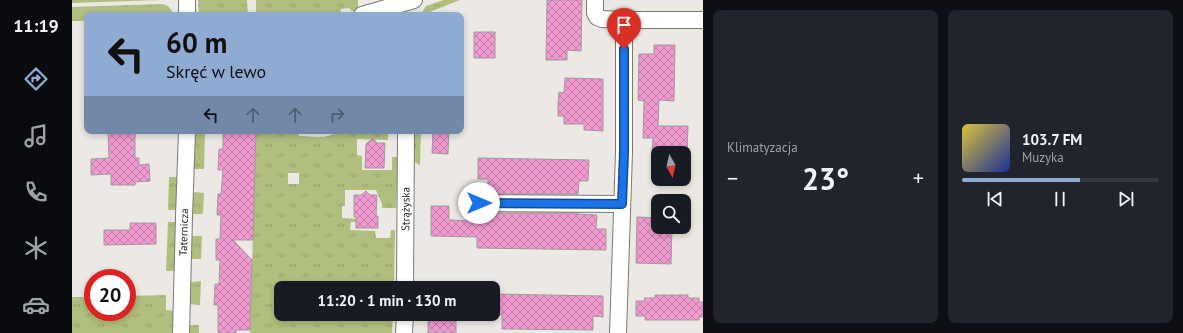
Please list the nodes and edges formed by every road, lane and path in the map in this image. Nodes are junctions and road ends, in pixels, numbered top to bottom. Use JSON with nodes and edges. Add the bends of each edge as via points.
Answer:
{"nodes":[{"id":1,"x":187,"y":0,"type":"edge"},
{"id":2,"x":595,"y":0,"type":"edge"},
{"id":3,"x":409,"y":6,"type":"edge"},
{"id":4,"x":187,"y":12,"type":"edge"},
{"id":5,"x":378,"y":12,"type":"edge"},
{"id":6,"x":624,"y":20,"type":"junction"},
{"id":7,"x":703,"y":20,"type":"edge"},
{"id":8,"x":187,"y":134,"type":"edge"},
{"id":9,"x":406,"y":134,"type":"edge"},
{"id":10,"x":479,"y":203,"type":"dead end"},
{"id":11,"x":622,"y":204,"type":"junction"},
{"id":12,"x":405,"y":281,"type":"edge"},
{"id":13,"x":404,"y":321,"type":"edge"},
{"id":14,"x":181,"y":333,"type":"edge"},
{"id":15,"x":404,"y":333,"type":"edge"},
{"id":16,"x":618,"y":333,"type":"edge"}],
"edges":[{"from":1,"to":4,"type":"street"},
{"from":2,"to":6,"type":"street","via":[[597,18]]},
{"from":3,"to":5,"type":"street"},
{"from":6,"to":7,"type":"street"},
{"from":6,"to":11,"type":"street"},
{"from":8,"to":14,"type":"street","name":"Taternicza"},
{"from":9,"to":12,"type":"street","name":"Strążyska"},
{"from":10,"to":11,"type":"street"},
{"from":11,"to":16,"type":"street"},
{"from":13,"to":15,"type":"street"}]}
